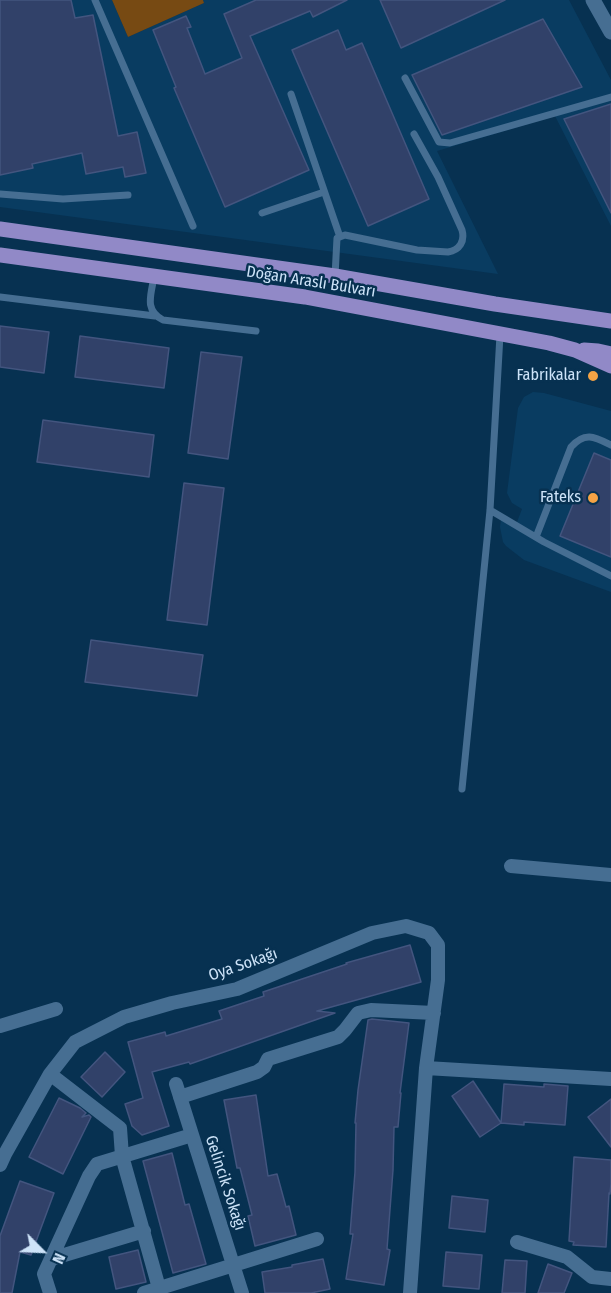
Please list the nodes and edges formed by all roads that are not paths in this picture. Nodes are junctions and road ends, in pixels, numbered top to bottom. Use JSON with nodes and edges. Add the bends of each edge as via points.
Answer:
{"nodes":[{"id":1,"x":95,"y":0,"type":"edge"},
{"id":2,"x":593,"y":0,"type":"edge"},
{"id":3,"x":611,"y":32,"type":"edge"},
{"id":4,"x":405,"y":78,"type":"dead end"},
{"id":5,"x":291,"y":93,"type":"dead end"},
{"id":6,"x":611,"y":97,"type":"edge"},
{"id":7,"x":414,"y":134,"type":"dead end"},
{"id":8,"x":324,"y":192,"type":"junction"},
{"id":9,"x":0,"y":194,"type":"edge"},
{"id":10,"x":128,"y":195,"type":"dead end"},
{"id":11,"x":262,"y":213,"type":"dead end"},
{"id":12,"x":193,"y":226,"type":"dead end"},
{"id":13,"x":0,"y":229,"type":"edge"},
{"id":14,"x":340,"y":237,"type":"junction"},
{"id":15,"x":0,"y":255,"type":"edge"},
{"id":16,"x":335,"y":276,"type":"junction"},
{"id":17,"x":154,"y":277,"type":"junction"},
{"id":18,"x":0,"y":297,"type":"edge"},
{"id":19,"x":155,"y":316,"type":"junction"},
{"id":20,"x":611,"y":321,"type":"edge"},
{"id":21,"x":256,"y":330,"type":"dead end"},
{"id":22,"x":500,"y":335,"type":"junction"},
{"id":23,"x":575,"y":350,"type":"junction"},
{"id":24,"x":611,"y":354,"type":"edge"},
{"id":25,"x":611,"y":366,"type":"edge"},
{"id":26,"x":611,"y":445,"type":"edge"},
{"id":27,"x":490,"y":510,"type":"junction"},
{"id":28,"x":536,"y":537,"type":"junction"},
{"id":29,"x":611,"y":576,"type":"edge"},
{"id":30,"x":462,"y":789,"type":"dead end"},
{"id":31,"x":511,"y":866,"type":"dead end"},
{"id":32,"x":611,"y":875,"type":"edge"},
{"id":33,"x":56,"y":1009,"type":"dead end"},
{"id":34,"x":434,"y":1013,"type":"junction"},
{"id":35,"x":0,"y":1026,"type":"edge"},
{"id":36,"x":426,"y":1068,"type":"junction"},
{"id":37,"x":50,"y":1074,"type":"junction"},
{"id":38,"x":611,"y":1078,"type":"edge"},
{"id":39,"x":192,"y":1135,"type":"junction"},
{"id":40,"x":122,"y":1156,"type":"junction"},
{"id":41,"x":0,"y":1165,"type":"edge"},
{"id":42,"x":144,"y":1232,"type":"junction"},
{"id":43,"x":317,"y":1239,"type":"dead end"},
{"id":44,"x":517,"y":1242,"type":"dead end"},
{"id":45,"x":51,"y":1259,"type":"junction"},
{"id":46,"x":233,"y":1265,"type":"junction"},
{"id":47,"x":611,"y":1279,"type":"edge"},
{"id":48,"x":159,"y":1288,"type":"junction"},
{"id":49,"x":50,"y":1293,"type":"edge"},
{"id":50,"x":144,"y":1293,"type":"edge"},
{"id":51,"x":242,"y":1293,"type":"edge"},
{"id":52,"x":410,"y":1293,"type":"edge"}],
"edges":[{"from":1,"to":12,"type":"lane"},
{"from":2,"to":3,"type":"main road"},
{"from":4,"to":6,"type":"lane","via":[[439,142],[450,143]]},
{"from":5,"to":8,"type":"lane"},
{"from":7,"to":14,"type":"lane","via":[[462,230],[460,245],[448,252],[417,250]]},
{"from":8,"to":11,"type":"lane"},
{"from":8,"to":14,"type":"lane"},
{"from":9,"to":10,"type":"lane","via":[[63,199]]},
{"from":13,"to":16,"type":"main road","name":"Doğan Araslı Bulvarı"},
{"from":14,"to":16,"type":"lane","via":[[336,244]]},
{"from":15,"to":17,"type":"main road","name":"Doğan Araslı Bulvarı"},
{"from":16,"to":20,"type":"main road","name":"Doğan Araslı Bulvarı"},
{"from":17,"to":19,"type":"lane","via":[[150,300]]},
{"from":17,"to":22,"type":"main road","name":"Doğan Araslı Bulvarı","via":[[305,297]]},
{"from":18,"to":19,"type":"lane"},
{"from":19,"to":21,"type":"lane"},
{"from":22,"to":23,"type":"main road","name":"Doğan Araslı Bulvarı"},
{"from":22,"to":27,"type":"lane"},
{"from":23,"to":24,"type":"main road"},
{"from":23,"to":25,"type":"main road","name":"Doğan Araslı Bulvarı"},
{"from":26,"to":28,"type":"lane","via":[[593,436],[580,439],[571,447]]},
{"from":27,"to":28,"type":"lane"},
{"from":27,"to":30,"type":"lane"},
{"from":28,"to":29,"type":"lane"},
{"from":31,"to":32,"type":"street"},
{"from":33,"to":35,"type":"street"},
{"from":34,"to":36,"type":"street","name":"Oya Sokağı"},
{"from":34,"to":37,"type":"street","name":"Oya Sokağı","via":[[438,945],[429,933],[406,926],[372,933],[237,989],[124,1017],[75,1042]]},
{"from":34,"to":39,"type":"street","name":"Gelincik Sokağı","via":[[358,1013],[338,1037],[268,1059],[257,1072],[178,1090]]},
{"from":36,"to":38,"type":"street"},
{"from":36,"to":52,"type":"street","name":"Oya Sokağı"},
{"from":37,"to":40,"type":"street","via":[[120,1128]]},
{"from":37,"to":41,"type":"street","name":"Oya Sokağı"},
{"from":39,"to":40,"type":"street"},
{"from":39,"to":46,"type":"street","name":"Gelincik Sokağı"},
{"from":40,"to":42,"type":"street"},
{"from":40,"to":45,"type":"street","via":[[97,1164]]},
{"from":42,"to":45,"type":"street"},
{"from":42,"to":48,"type":"street"},
{"from":43,"to":46,"type":"street"},
{"from":44,"to":47,"type":"street","via":[[567,1257],[592,1277]]},
{"from":45,"to":49,"type":"street","via":[[44,1274]]},
{"from":46,"to":48,"type":"street"},
{"from":46,"to":51,"type":"street","name":"Gelincik Sokağı"},
{"from":48,"to":50,"type":"street"}]}
